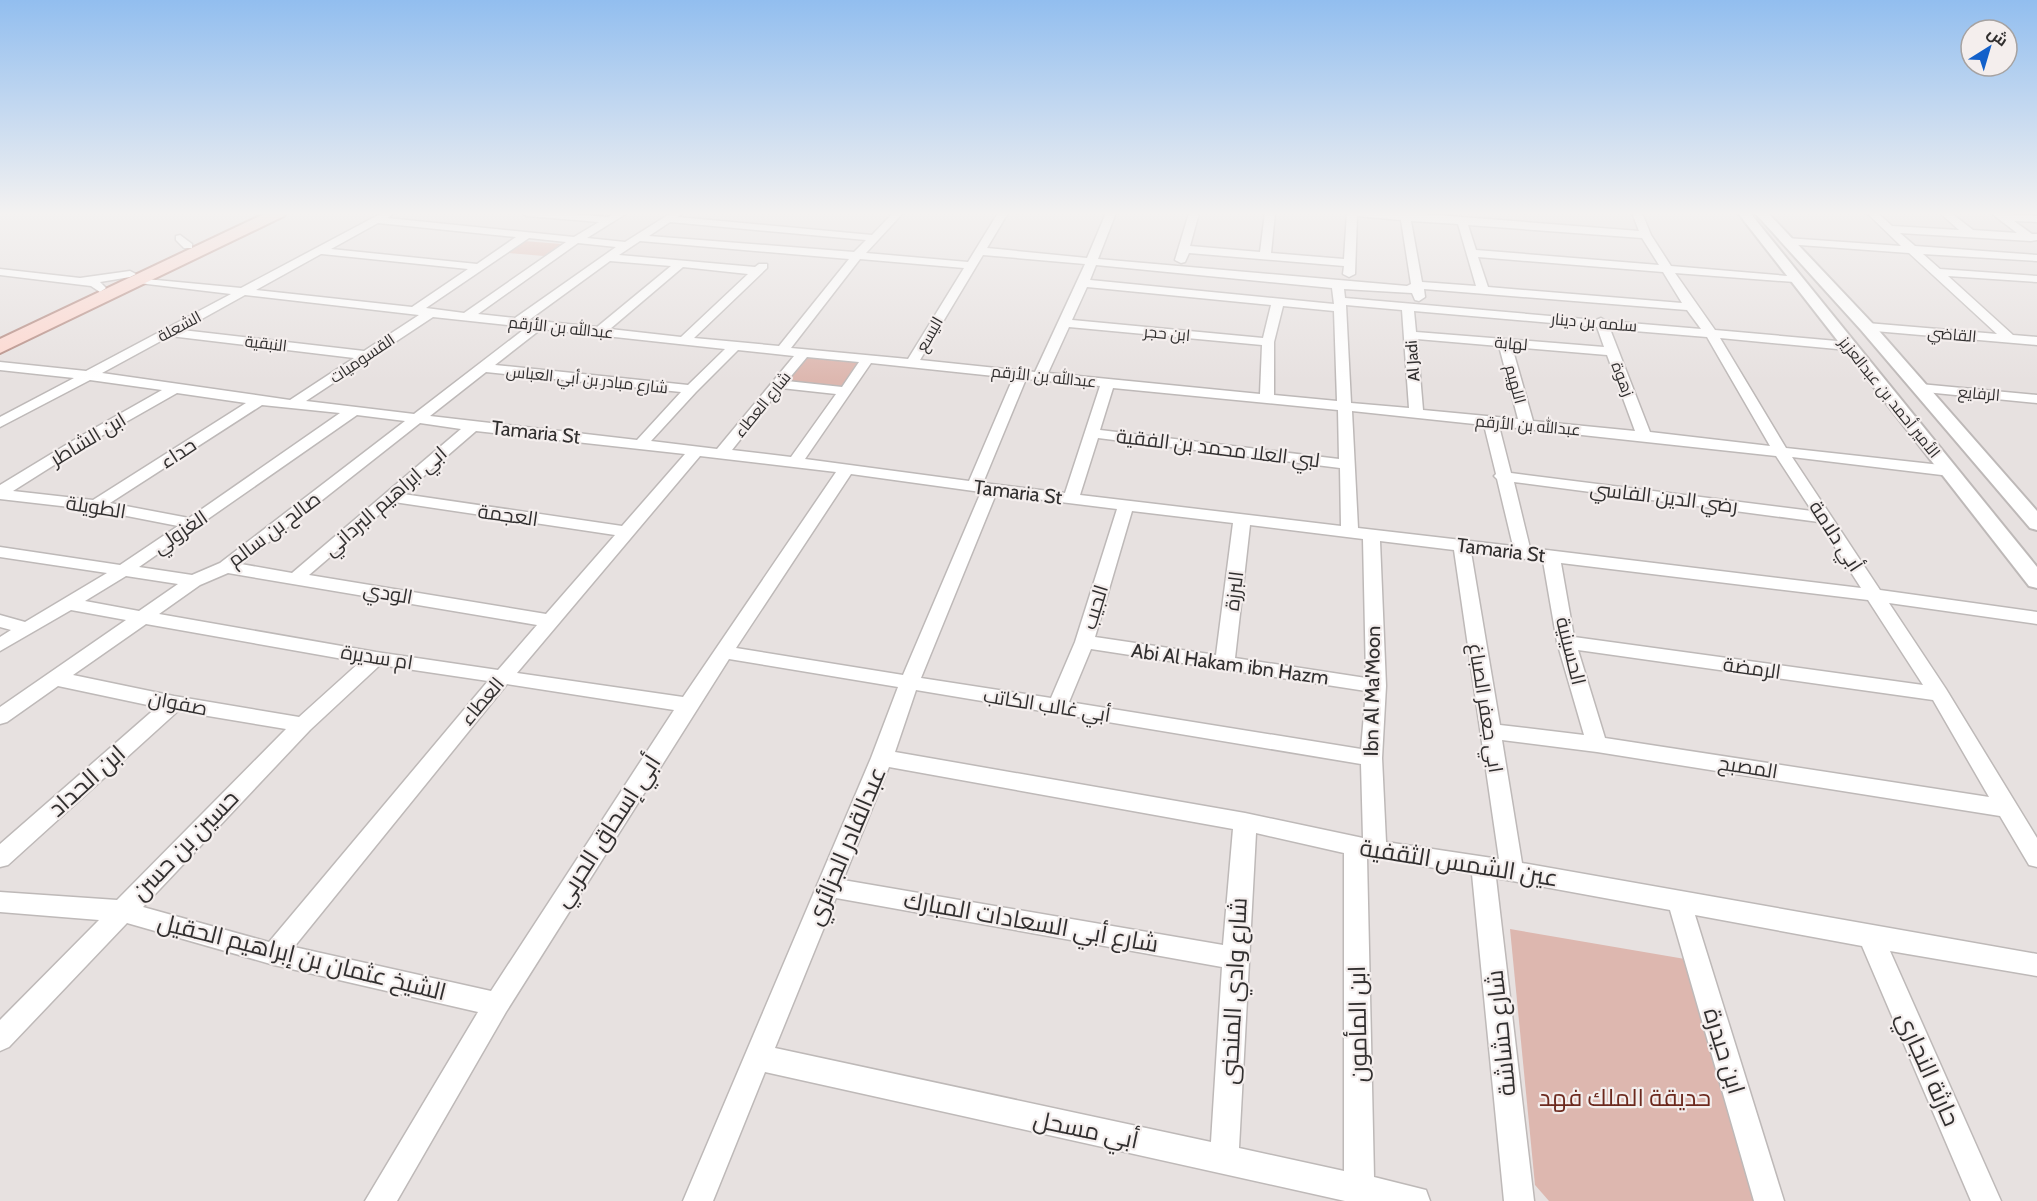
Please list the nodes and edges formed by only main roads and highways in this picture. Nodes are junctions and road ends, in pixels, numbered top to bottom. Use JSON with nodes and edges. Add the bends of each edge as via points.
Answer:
{"nodes":[{"id":1,"x":146,"y":269,"type":"edge"},
{"id":2,"x":153,"y":269,"type":"edge"},
{"id":3,"x":135,"y":277,"type":"junction"},
{"id":4,"x":0,"y":336,"type":"edge"},
{"id":5,"x":0,"y":347,"type":"edge"}],
"edges":[{"from":1,"to":3,"type":"main road"},
{"from":2,"to":3,"type":"main road"},
{"from":3,"to":4,"type":"main road","via":[[100,288]]},
{"from":3,"to":5,"type":"main road"}]}
